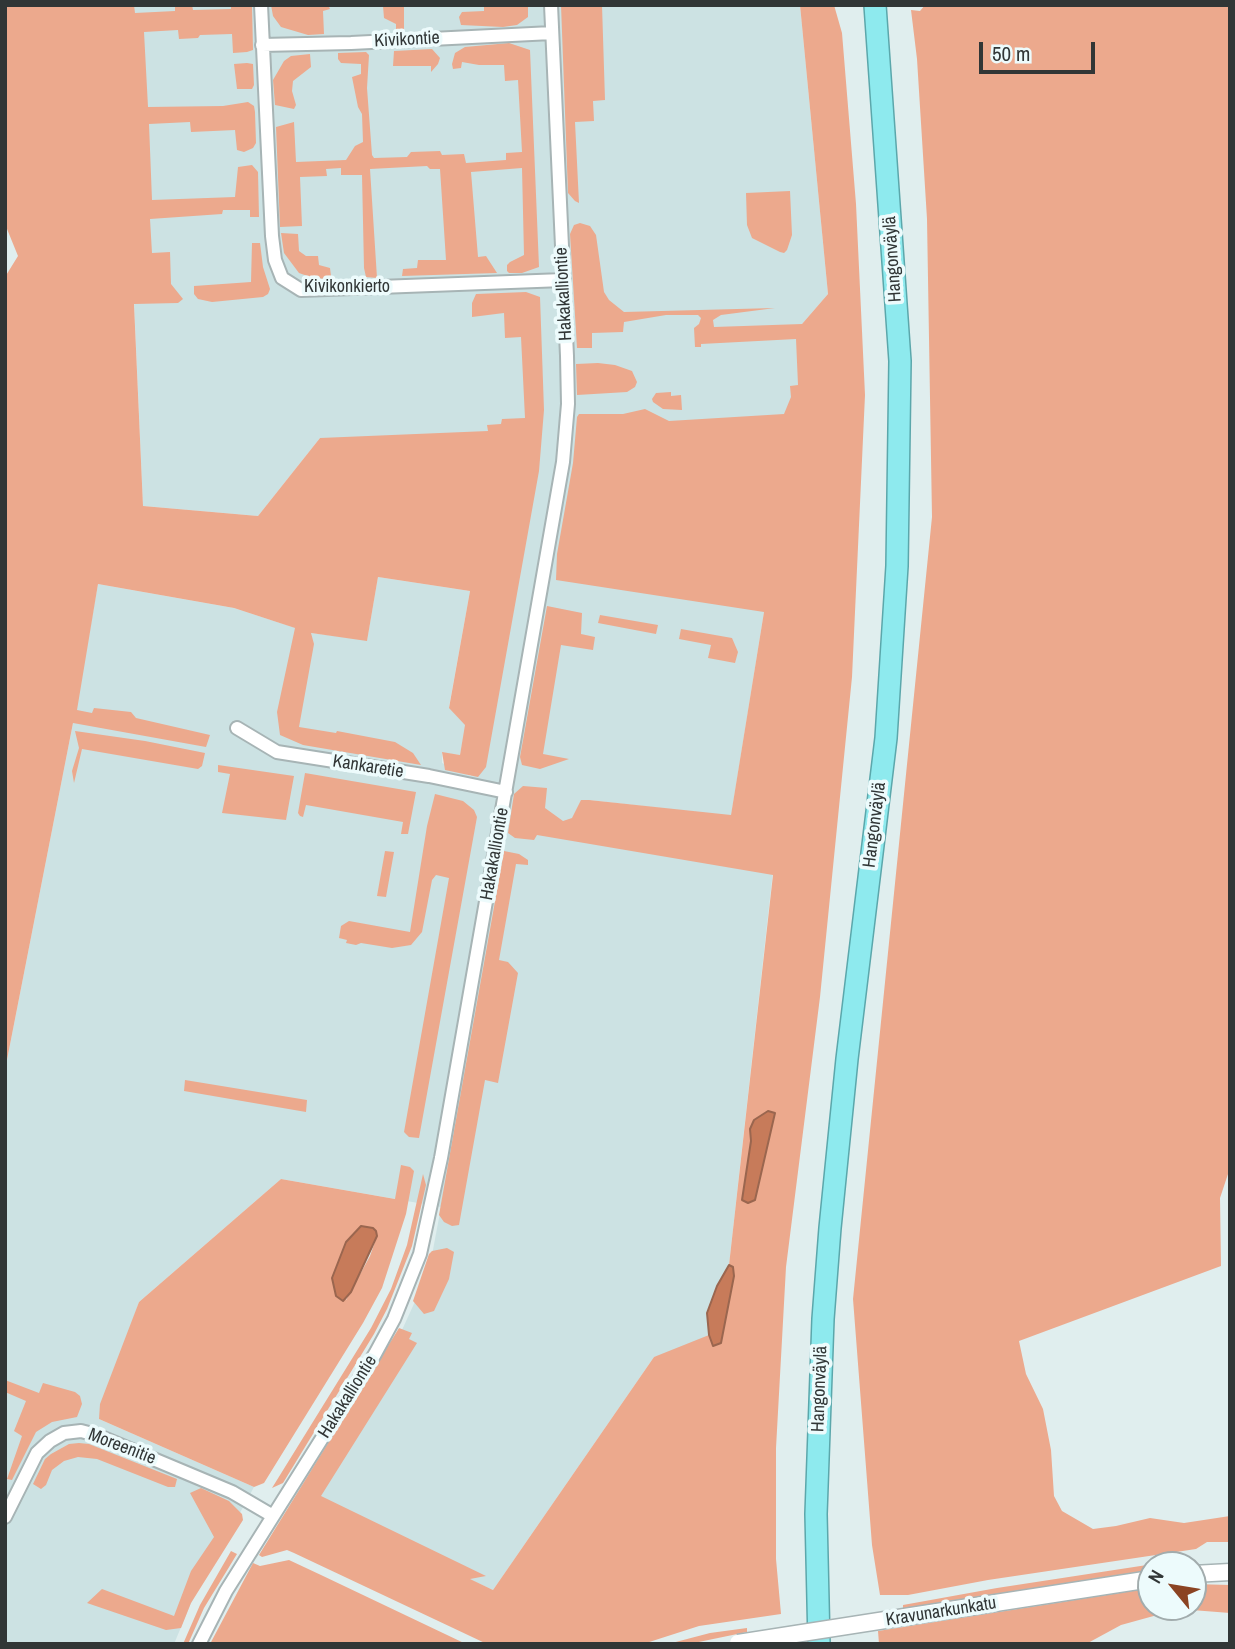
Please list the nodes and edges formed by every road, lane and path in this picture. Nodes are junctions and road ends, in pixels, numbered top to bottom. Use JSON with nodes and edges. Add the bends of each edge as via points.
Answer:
{"nodes":[{"id":1,"x":261,"y":5,"type":"edge"},
{"id":2,"x":551,"y":5,"type":"edge"},
{"id":3,"x":874,"y":5,"type":"edge"},
{"id":4,"x":552,"y":33,"type":"junction"},
{"id":5,"x":262,"y":45,"type":"junction"},
{"id":6,"x":563,"y":280,"type":"junction"},
{"id":7,"x":237,"y":728,"type":"dead end"},
{"id":8,"x":506,"y":792,"type":"junction"},
{"id":9,"x":273,"y":1516,"type":"junction"},
{"id":10,"x":5,"y":1517,"type":"edge"},
{"id":11,"x":1230,"y":1572,"type":"edge"},
{"id":12,"x":1207,"y":1573,"type":"edge"},
{"id":13,"x":1137,"y":1581,"type":"edge"},
{"id":14,"x":735,"y":1643,"type":"edge"},
{"id":15,"x":199,"y":1644,"type":"edge"},
{"id":16,"x":819,"y":1644,"type":"edge"}],
"edges":[{"from":1,"to":5,"type":"street","name":"Kivikonkierto"},
{"from":2,"to":4,"type":"street","name":"Hakakalliontie"},
{"from":3,"to":16,"type":"highway","name":"Hangonväylä","via":[[900,361],[897,566],[886,738],[847,1059],[824,1306],[816,1514]]},
{"from":4,"to":5,"type":"street","name":"Kivikontie"},
{"from":4,"to":6,"type":"street","name":"Hakakalliontie"},
{"from":5,"to":6,"type":"street","name":"Kivikonkierto","via":[[272,230],[282,278],[301,290]]},
{"from":6,"to":8,"type":"street","name":"Hakakalliontie","via":[[568,392],[563,462]]},
{"from":7,"to":8,"type":"street","name":"Kankaretie","via":[[277,752]]},
{"from":8,"to":9,"type":"street","name":"Hakakalliontie","via":[[420,1254],[375,1353]]},
{"from":9,"to":10,"type":"street","name":"Moreenitie","via":[[232,1492],[81,1431],[64,1433],[37,1453]]},
{"from":9,"to":15,"type":"street","name":"Hakakalliontie"},
{"from":11,"to":12,"type":"street"},
{"from":13,"to":14,"type":"street","name":"Kravunarkunkatu","bridge":true}]}
